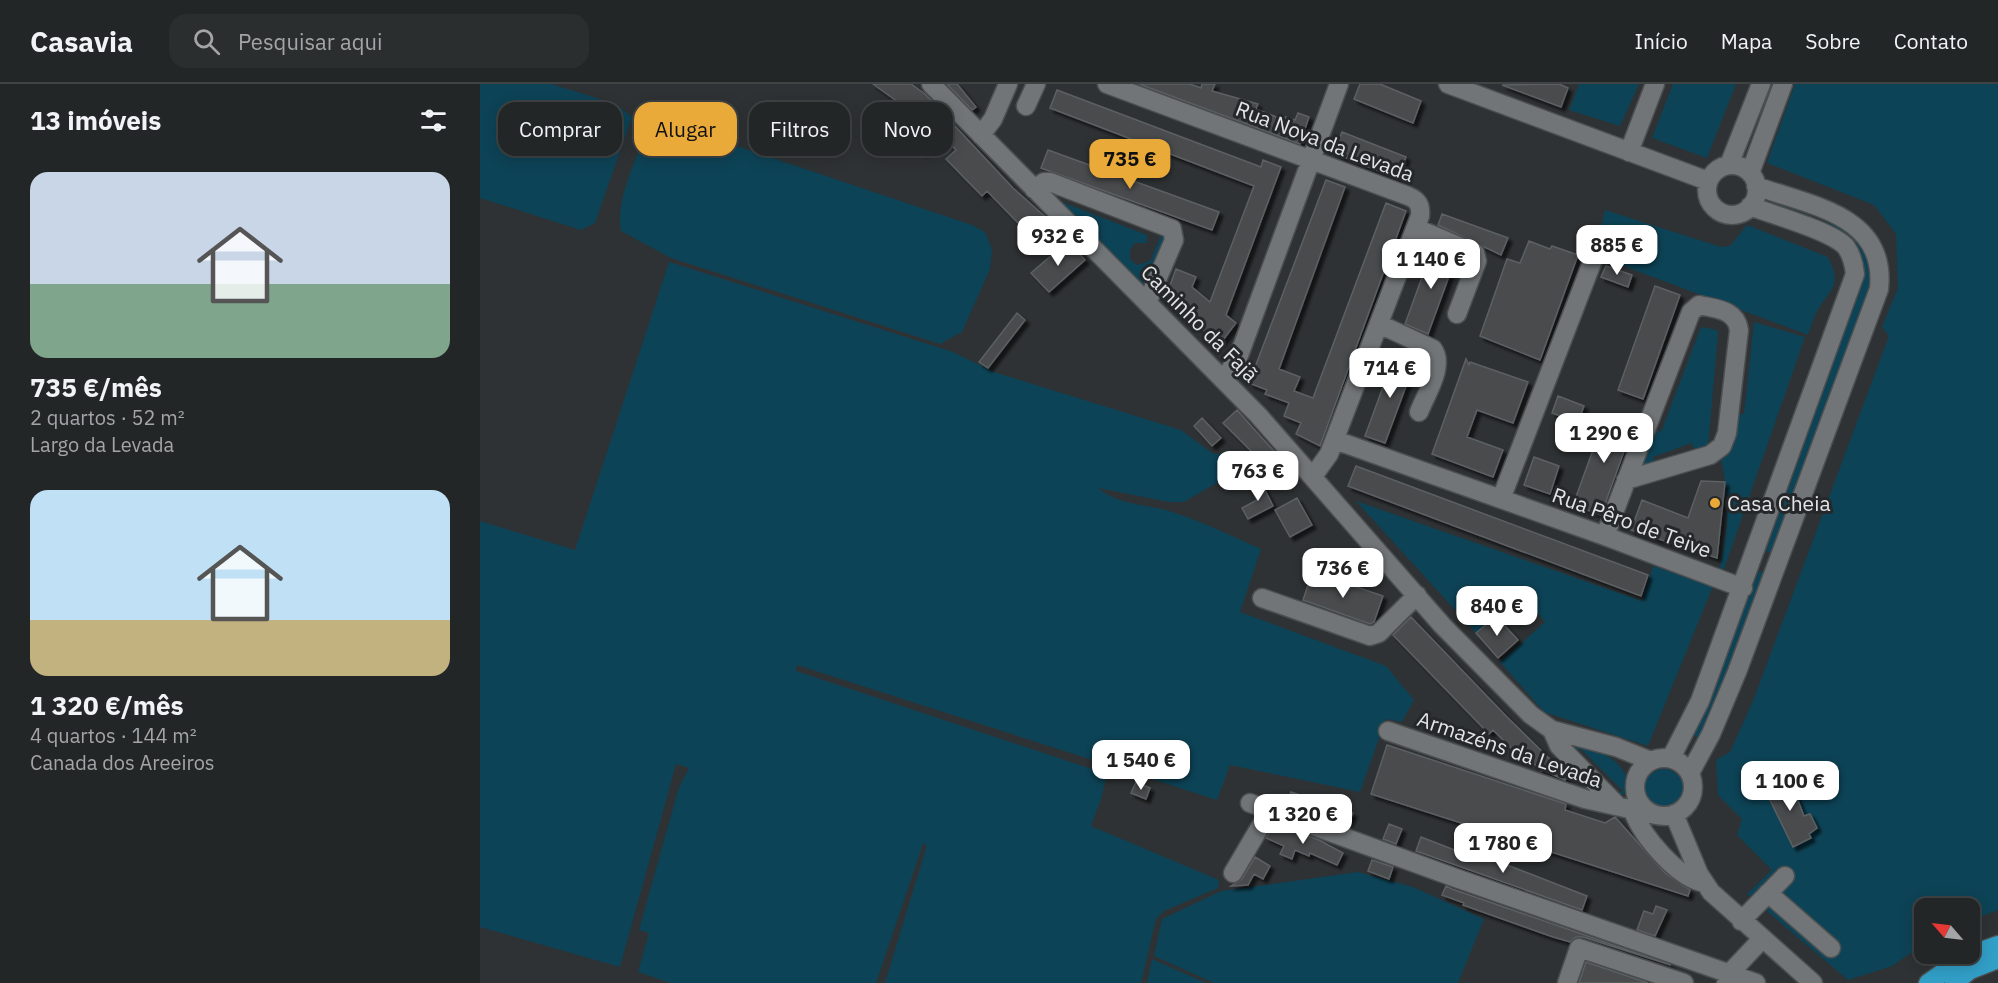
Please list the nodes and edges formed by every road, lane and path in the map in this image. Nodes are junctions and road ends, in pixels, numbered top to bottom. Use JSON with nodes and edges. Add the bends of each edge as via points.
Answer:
{"nodes":[{"id":1,"x":931,"y":84,"type":"edge"},
{"id":2,"x":1008,"y":84,"type":"edge"},
{"id":3,"x":1036,"y":84,"type":"edge"},
{"id":4,"x":1107,"y":84,"type":"edge"},
{"id":5,"x":1339,"y":84,"type":"edge"},
{"id":6,"x":1655,"y":84,"type":"edge"},
{"id":7,"x":1761,"y":84,"type":"edge"},
{"id":8,"x":1783,"y":84,"type":"edge"},
{"id":9,"x":1458,"y":86,"type":"edge"},
{"id":10,"x":1026,"y":106,"type":"dead end"},
{"id":11,"x":981,"y":135,"type":"junction"},
{"id":12,"x":1629,"y":152,"type":"junction"},
{"id":13,"x":1311,"y":159,"type":"junction"},
{"id":14,"x":1730,"y":165,"type":"junction"},
{"id":15,"x":1753,"y":179,"type":"junction"},
{"id":16,"x":1708,"y":181,"type":"junction"},
{"id":17,"x":1034,"y":189,"type":"junction"},
{"id":18,"x":1750,"y":206,"type":"junction"},
{"id":19,"x":1416,"y":228,"type":"junction"},
{"id":20,"x":1593,"y":260,"type":"dead end"},
{"id":21,"x":1147,"y":303,"type":"junction"},
{"id":22,"x":1457,"y":314,"type":"dead end"},
{"id":23,"x":1379,"y":324,"type":"junction"},
{"id":24,"x":1224,"y":379,"type":"junction"},
{"id":25,"x":1419,"y":412,"type":"dead end"},
{"id":26,"x":1335,"y":440,"type":"junction"},
{"id":27,"x":1314,"y":475,"type":"junction"},
{"id":28,"x":1626,"y":480,"type":"junction"},
{"id":29,"x":1501,"y":499,"type":"junction"},
{"id":30,"x":1605,"y":536,"type":"junction"},
{"id":31,"x":1743,"y":588,"type":"junction"},
{"id":32,"x":1417,"y":595,"type":"junction"},
{"id":33,"x":1262,"y":598,"type":"dead end"},
{"id":34,"x":1552,"y":730,"type":"junction"},
{"id":35,"x":1388,"y":731,"type":"dead end"},
{"id":36,"x":1598,"y":743,"type":"junction"},
{"id":37,"x":1671,"y":758,"type":"junction"},
{"id":38,"x":1651,"y":761,"type":"junction"},
{"id":39,"x":1690,"y":773,"type":"junction"},
{"id":40,"x":1637,"y":777,"type":"junction"},
{"id":41,"x":1250,"y":803,"type":"dead end"},
{"id":42,"x":1629,"y":804,"type":"junction"},
{"id":43,"x":1270,"y":810,"type":"junction"},
{"id":44,"x":1674,"y":814,"type":"junction"},
{"id":45,"x":1233,"y":873,"type":"dead end"},
{"id":46,"x":1785,"y":876,"type":"dead end"},
{"id":47,"x":1705,"y":883,"type":"junction"},
{"id":48,"x":1768,"y":893,"type":"junction"},
{"id":49,"x":1741,"y":921,"type":"junction"},
{"id":50,"x":1762,"y":939,"type":"junction"},
{"id":51,"x":1998,"y":945,"type":"edge"},
{"id":52,"x":1831,"y":948,"type":"dead end"},
{"id":53,"x":1998,"y":959,"type":"edge"},
{"id":54,"x":1728,"y":978,"type":"edge"},
{"id":55,"x":1948,"y":980,"type":"edge"},
{"id":56,"x":1567,"y":983,"type":"edge"},
{"id":57,"x":1684,"y":983,"type":"edge"},
{"id":58,"x":1756,"y":983,"type":"edge"},
{"id":59,"x":1813,"y":983,"type":"edge"},
{"id":60,"x":1928,"y":983,"type":"edge"}],
"edges":[{"from":1,"to":11,"type":"street","name":"Caminho da Fajã"},
{"from":2,"to":11,"type":"street","via":[[993,119]]},
{"from":3,"to":10,"type":"street"},
{"from":4,"to":13,"type":"street","name":"Rua Nova da Levada"},
{"from":5,"to":13,"type":"street"},
{"from":6,"to":12,"type":"street"},
{"from":7,"to":14,"type":"street"},
{"from":8,"to":15,"type":"street"},
{"from":9,"to":12,"type":"street"},
{"from":11,"to":17,"type":"street","name":"Caminho da Fajã"},
{"from":12,"to":16,"type":"street"},
{"from":13,"to":19,"type":"street","name":"Rua Nova da Levada","via":[[1416,200],[1421,208]]},
{"from":13,"to":24,"type":"street","via":[[1238,358]]},
{"from":14,"to":15,"type":"street","via":[[1740,167]]},
{"from":14,"to":16,"type":"street","via":[[1719,169]]},
{"from":15,"to":18,"type":"street","via":[[1756,197]]},
{"from":15,"to":39,"type":"street","via":[[1862,230],[1878,257],[1879,289],[1737,672],[1712,734]]},
{"from":16,"to":18,"type":"street","via":[[1711,204],[1722,213],[1737,214]]},
{"from":17,"to":21,"type":"street","name":"Caminho da Fajã"},
{"from":17,"to":21,"type":"street","via":[[1050,182],[1172,229],[1174,240]]},
{"from":18,"to":31,"type":"street","via":[[1834,237],[1854,262],[1855,274]]},
{"from":19,"to":22,"type":"street","via":[[1475,253],[1477,261]]},
{"from":19,"to":23,"type":"street","name":"Rua Nova da Levada"},
{"from":20,"to":29,"type":"street"},
{"from":21,"to":24,"type":"street","name":"Caminho da Fajã"},
{"from":23,"to":25,"type":"street","via":[[1433,348],[1438,356]]},
{"from":23,"to":26,"type":"street","name":"Rua Nova da Levada"},
{"from":24,"to":27,"type":"street","name":"Caminho da Fajã"},
{"from":26,"to":27,"type":"street","name":"Rua Nova da Levada"},
{"from":26,"to":29,"type":"street","name":"Rua Pêro de Teive"},
{"from":27,"to":32,"type":"street","name":"Caminho da Fajã"},
{"from":28,"to":28,"type":"street","via":[[1690,312],[1699,305],[1730,312],[1738,320],[1727,433],[1722,446],[1710,455]]},
{"from":28,"to":30,"type":"street"},
{"from":29,"to":30,"type":"street","name":"Rua Pêro de Teive"},
{"from":30,"to":31,"type":"street","name":"Rua Pêro de Teive"},
{"from":31,"to":37,"type":"street","via":[[1700,701]]},
{"from":32,"to":33,"type":"street","via":[[1380,633],[1370,636]]},
{"from":32,"to":34,"type":"street","name":"Caminho da Fajã","via":[[1516,701]]},
{"from":34,"to":36,"type":"street"},
{"from":34,"to":42,"type":"street","via":[[1559,746]]},
{"from":35,"to":42,"type":"street","name":"Armazéns da Levada","via":[[1585,799]]},
{"from":36,"to":38,"type":"street"},
{"from":36,"to":40,"type":"street"},
{"from":37,"to":38,"type":"street"},
{"from":37,"to":39,"type":"street"},
{"from":38,"to":40,"type":"street"},
{"from":39,"to":44,"type":"street","via":[[1691,797]]},
{"from":40,"to":42,"type":"street"},
{"from":41,"to":43,"type":"street"},
{"from":42,"to":44,"type":"street","via":[[1656,815]]},
{"from":42,"to":47,"type":"street","via":[[1643,834],[1689,878]]},
{"from":43,"to":45,"type":"street"},
{"from":43,"to":54,"type":"street"},
{"from":44,"to":47,"type":"street"},
{"from":46,"to":48,"type":"street"},
{"from":47,"to":49,"type":"street"},
{"from":48,"to":49,"type":"street"},
{"from":48,"to":52,"type":"street"},
{"from":49,"to":50,"type":"street"},
{"from":50,"to":54,"type":"street"},
{"from":50,"to":59,"type":"street"},
{"from":51,"to":55,"type":"highway","via":[[1965,957]]},
{"from":53,"to":55,"type":"highway"},
{"from":54,"to":58,"type":"street"},
{"from":55,"to":60,"type":"highway"},
{"from":56,"to":57,"type":"street","via":[[1579,948]]}]}
